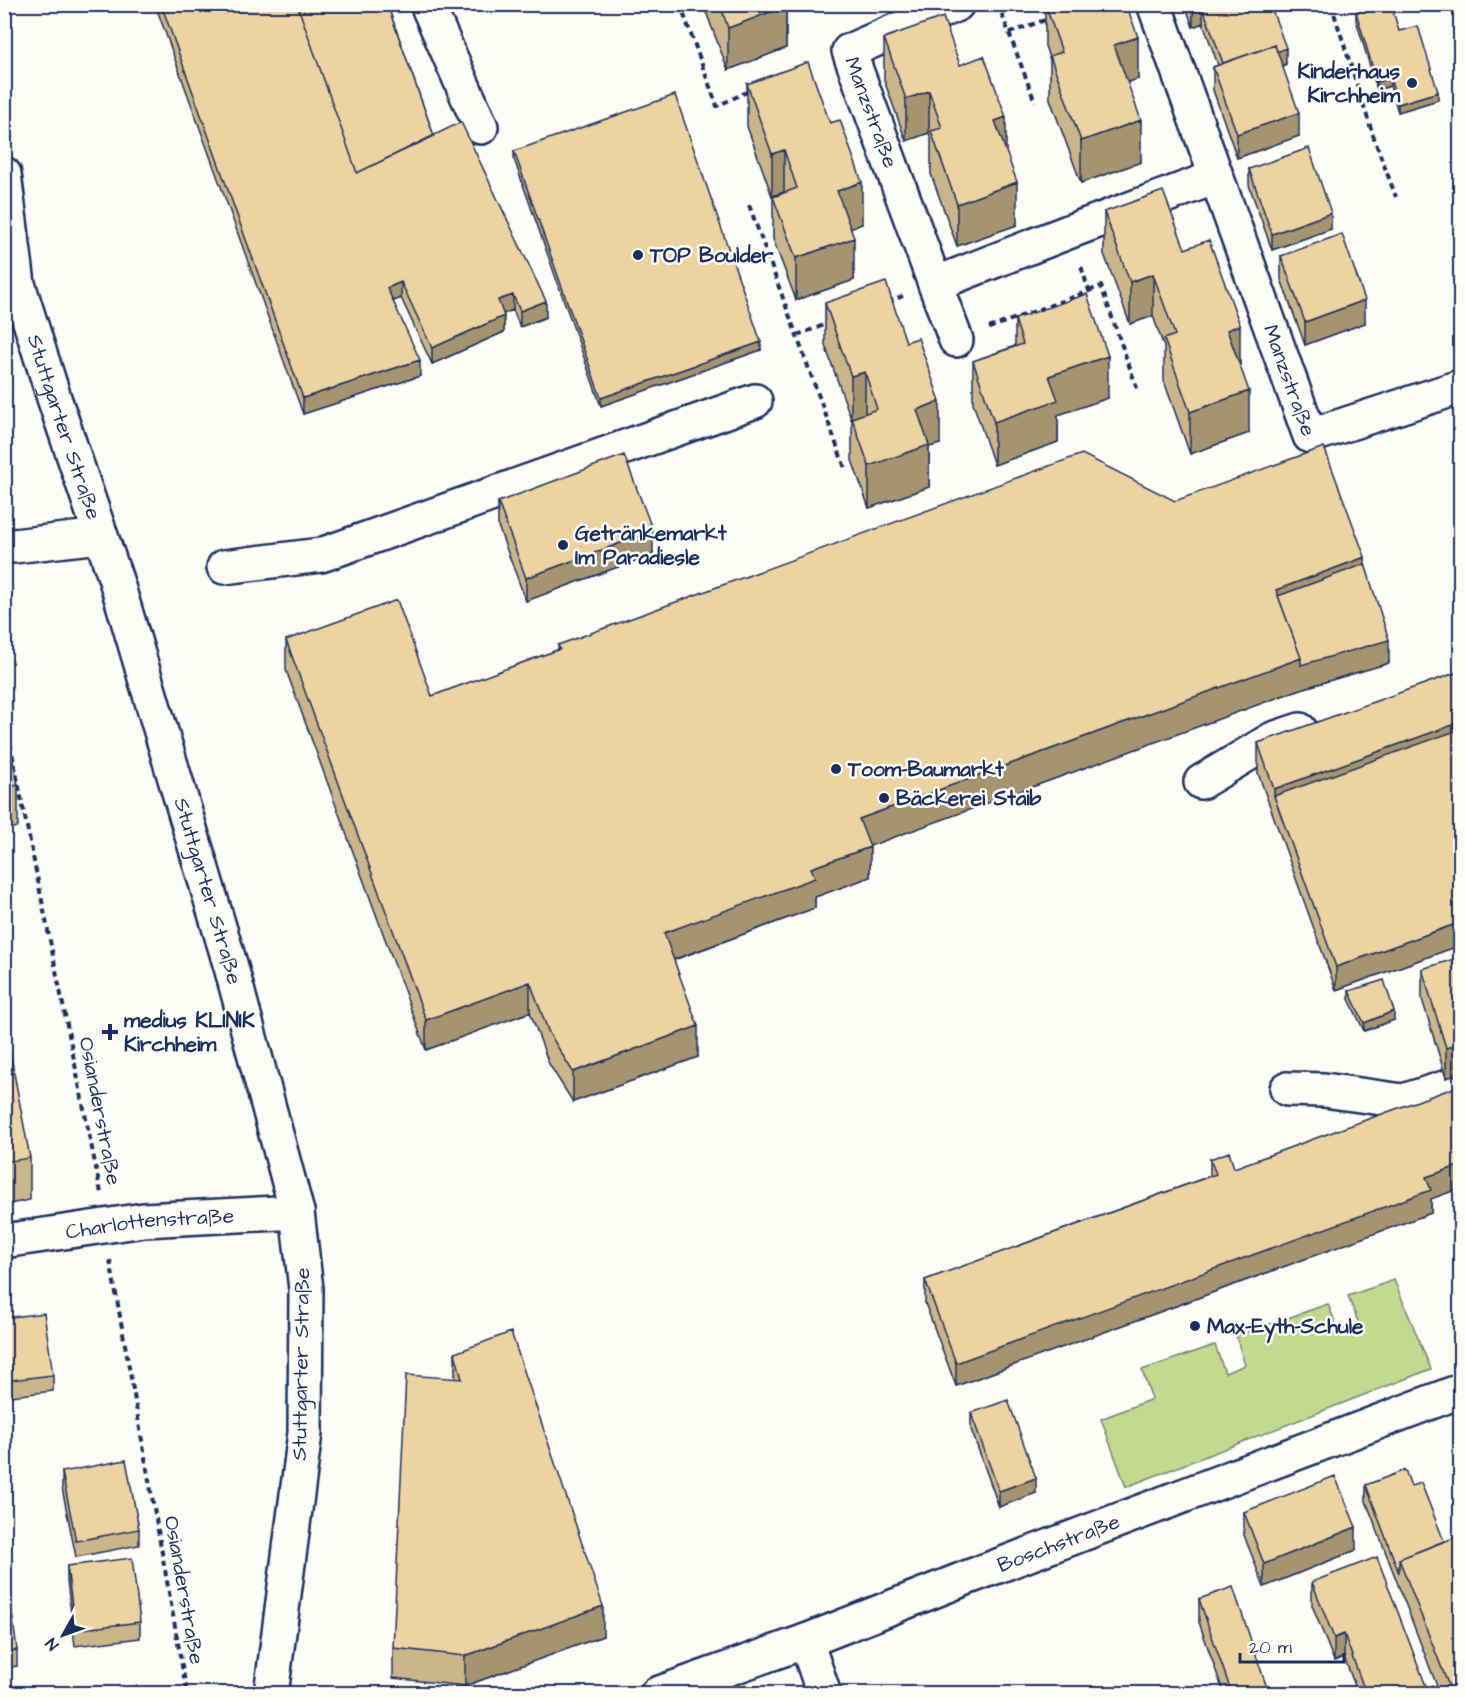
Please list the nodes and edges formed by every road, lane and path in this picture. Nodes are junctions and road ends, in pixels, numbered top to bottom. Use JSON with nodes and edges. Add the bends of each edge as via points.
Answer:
{"nodes":[{"id":1,"x":427,"y":4,"type":"edge"},
{"id":2,"x":680,"y":4,"type":"edge"},
{"id":3,"x":957,"y":4,"type":"edge"},
{"id":4,"x":998,"y":4,"type":"edge"},
{"id":5,"x":1154,"y":4,"type":"edge"},
{"id":6,"x":1331,"y":4,"type":"edge"},
{"id":7,"x":1054,"y":16,"type":"edge"},
{"id":8,"x":1009,"y":33,"type":"junction"},
{"id":9,"x":760,"y":86,"type":"edge"},
{"id":10,"x":1035,"y":102,"type":"dead end"},
{"id":11,"x":481,"y":127,"type":"dead end"},
{"id":12,"x":4,"y":174,"type":"edge"},
{"id":13,"x":1216,"y":177,"type":"junction"},
{"id":14,"x":1396,"y":196,"type":"dead end"},
{"id":15,"x":749,"y":205,"type":"dead end"},
{"id":16,"x":1068,"y":232,"type":"junction"},
{"id":17,"x":935,"y":284,"type":"junction"},
{"id":18,"x":1089,"y":291,"type":"junction"},
{"id":19,"x":882,"y":304,"type":"edge"},
{"id":20,"x":829,"y":323,"type":"edge"},
{"id":21,"x":797,"y":335,"type":"junction"},
{"id":22,"x":956,"y":340,"type":"joint"},
{"id":23,"x":1461,"y":387,"type":"edge"},
{"id":24,"x":1138,"y":391,"type":"dead end"},
{"id":25,"x":755,"y":401,"type":"dead end"},
{"id":26,"x":845,"y":468,"type":"dead end"},
{"id":27,"x":100,"y":536,"type":"junction"},
{"id":28,"x":4,"y":545,"type":"edge"},
{"id":29,"x":224,"y":567,"type":"dead end"},
{"id":30,"x":4,"y":713,"type":"edge"},
{"id":31,"x":1328,"y":721,"type":"edge"},
{"id":32,"x":1201,"y":782,"type":"dead end"},
{"id":33,"x":1461,"y":1083,"type":"edge"},
{"id":34,"x":1287,"y":1089,"type":"dead end"},
{"id":35,"x":297,"y":1212,"type":"junction"},
{"id":36,"x":104,"y":1226,"type":"junction"},
{"id":37,"x":4,"y":1241,"type":"edge"},
{"id":38,"x":1461,"y":1391,"type":"edge"},
{"id":39,"x":806,"y":1641,"type":"junction"},
{"id":40,"x":187,"y":1694,"type":"edge"},
{"id":41,"x":271,"y":1694,"type":"edge"},
{"id":42,"x":657,"y":1694,"type":"edge"},
{"id":43,"x":824,"y":1694,"type":"edge"}],
"edges":[{"from":1,"to":11,"type":"street"},
{"from":2,"to":9,"type":"path","via":[[717,106]]},
{"from":3,"to":17,"type":"street","name":"Manzstraße","via":[[849,51]]},
{"from":4,"to":8,"type":"path"},
{"from":5,"to":13,"type":"street","name":"Manzstraße"},
{"from":6,"to":14,"type":"path"},
{"from":7,"to":8,"type":"path"},
{"from":8,"to":10,"type":"path"},
{"from":12,"to":27,"type":"street","name":"Stuttgarter Straße","via":[[18,284]]},
{"from":13,"to":16,"type":"street"},
{"from":13,"to":23,"type":"street","name":"Manzstraße","via":[[1310,436]]},
{"from":15,"to":21,"type":"path"},
{"from":16,"to":17,"type":"street"},
{"from":16,"to":18,"type":"path"},
{"from":17,"to":19,"type":"path"},
{"from":17,"to":22,"type":"street","name":"Manzstraße"},
{"from":18,"to":22,"type":"path"},
{"from":18,"to":24,"type":"path","via":[[1101,286]]},
{"from":20,"to":21,"type":"path"},
{"from":21,"to":26,"type":"path"},
{"from":25,"to":29,"type":"street","via":[[321,555]]},
{"from":27,"to":28,"type":"street"},
{"from":27,"to":35,"type":"street","name":"Stuttgarter Straße","via":[[228,955]]},
{"from":30,"to":36,"type":"path","name":"Osianderstraße","via":[[103,1204]]},
{"from":31,"to":32,"type":"street","via":[[1273,739]]},
{"from":33,"to":34,"type":"street","via":[[1403,1101]]},
{"from":35,"to":36,"type":"street","name":"Charlottenstraße","via":[[144,1220]]},
{"from":35,"to":41,"type":"street","name":"Stuttgarter Straße","via":[[306,1289],[305,1433]]},
{"from":36,"to":37,"type":"street","name":"Charlottenstraße"},
{"from":36,"to":40,"type":"path","name":"Osianderstraße"},
{"from":38,"to":39,"type":"street","name":"Boschstraße"},
{"from":39,"to":42,"type":"street","name":"Boschstraße"},
{"from":39,"to":43,"type":"street"}]}
